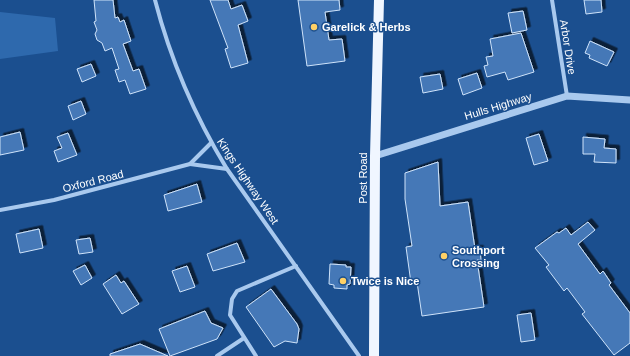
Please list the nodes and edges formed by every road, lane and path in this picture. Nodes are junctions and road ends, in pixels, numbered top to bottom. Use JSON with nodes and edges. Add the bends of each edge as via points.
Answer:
{"nodes":[{"id":1,"x":155,"y":0,"type":"edge"},
{"id":2,"x":379,"y":0,"type":"edge"},
{"id":3,"x":552,"y":0,"type":"edge"},
{"id":4,"x":567,"y":96,"type":"junction"},
{"id":5,"x":630,"y":100,"type":"edge"},
{"id":6,"x":211,"y":143,"type":"junction"},
{"id":7,"x":375,"y":156,"type":"junction"},
{"id":8,"x":190,"y":164,"type":"junction"},
{"id":9,"x":227,"y":169,"type":"junction"},
{"id":10,"x":0,"y":210,"type":"edge"},
{"id":11,"x":296,"y":266,"type":"junction"},
{"id":12,"x":244,"y":338,"type":"junction"},
{"id":13,"x":217,"y":356,"type":"edge"},
{"id":14,"x":256,"y":356,"type":"edge"},
{"id":15,"x":359,"y":356,"type":"edge"},
{"id":16,"x":374,"y":356,"type":"edge"}],
"edges":[{"from":1,"to":6,"type":"street","name":"Kings Highway West","via":[[176,65]]},
{"from":2,"to":7,"type":"main road","name":"Post Road"},
{"from":3,"to":4,"type":"street","name":"Arbor Drive"},
{"from":4,"to":5,"type":"street","name":"Hulls Highway"},
{"from":4,"to":7,"type":"street","name":"Hulls Highway"},
{"from":6,"to":8,"type":"street"},
{"from":6,"to":9,"type":"street","name":"Kings Highway West"},
{"from":7,"to":16,"type":"main road","name":"Post Road"},
{"from":8,"to":9,"type":"street","name":"Oxford Road"},
{"from":8,"to":10,"type":"street","name":"Oxford Road","via":[[61,198]]},
{"from":9,"to":11,"type":"street","name":"Kings Highway West"},
{"from":11,"to":12,"type":"street","via":[[237,291],[234,295],[230,315]]},
{"from":11,"to":15,"type":"street","name":"Kings Highway West"},
{"from":12,"to":13,"type":"street"},
{"from":12,"to":14,"type":"street"}]}
